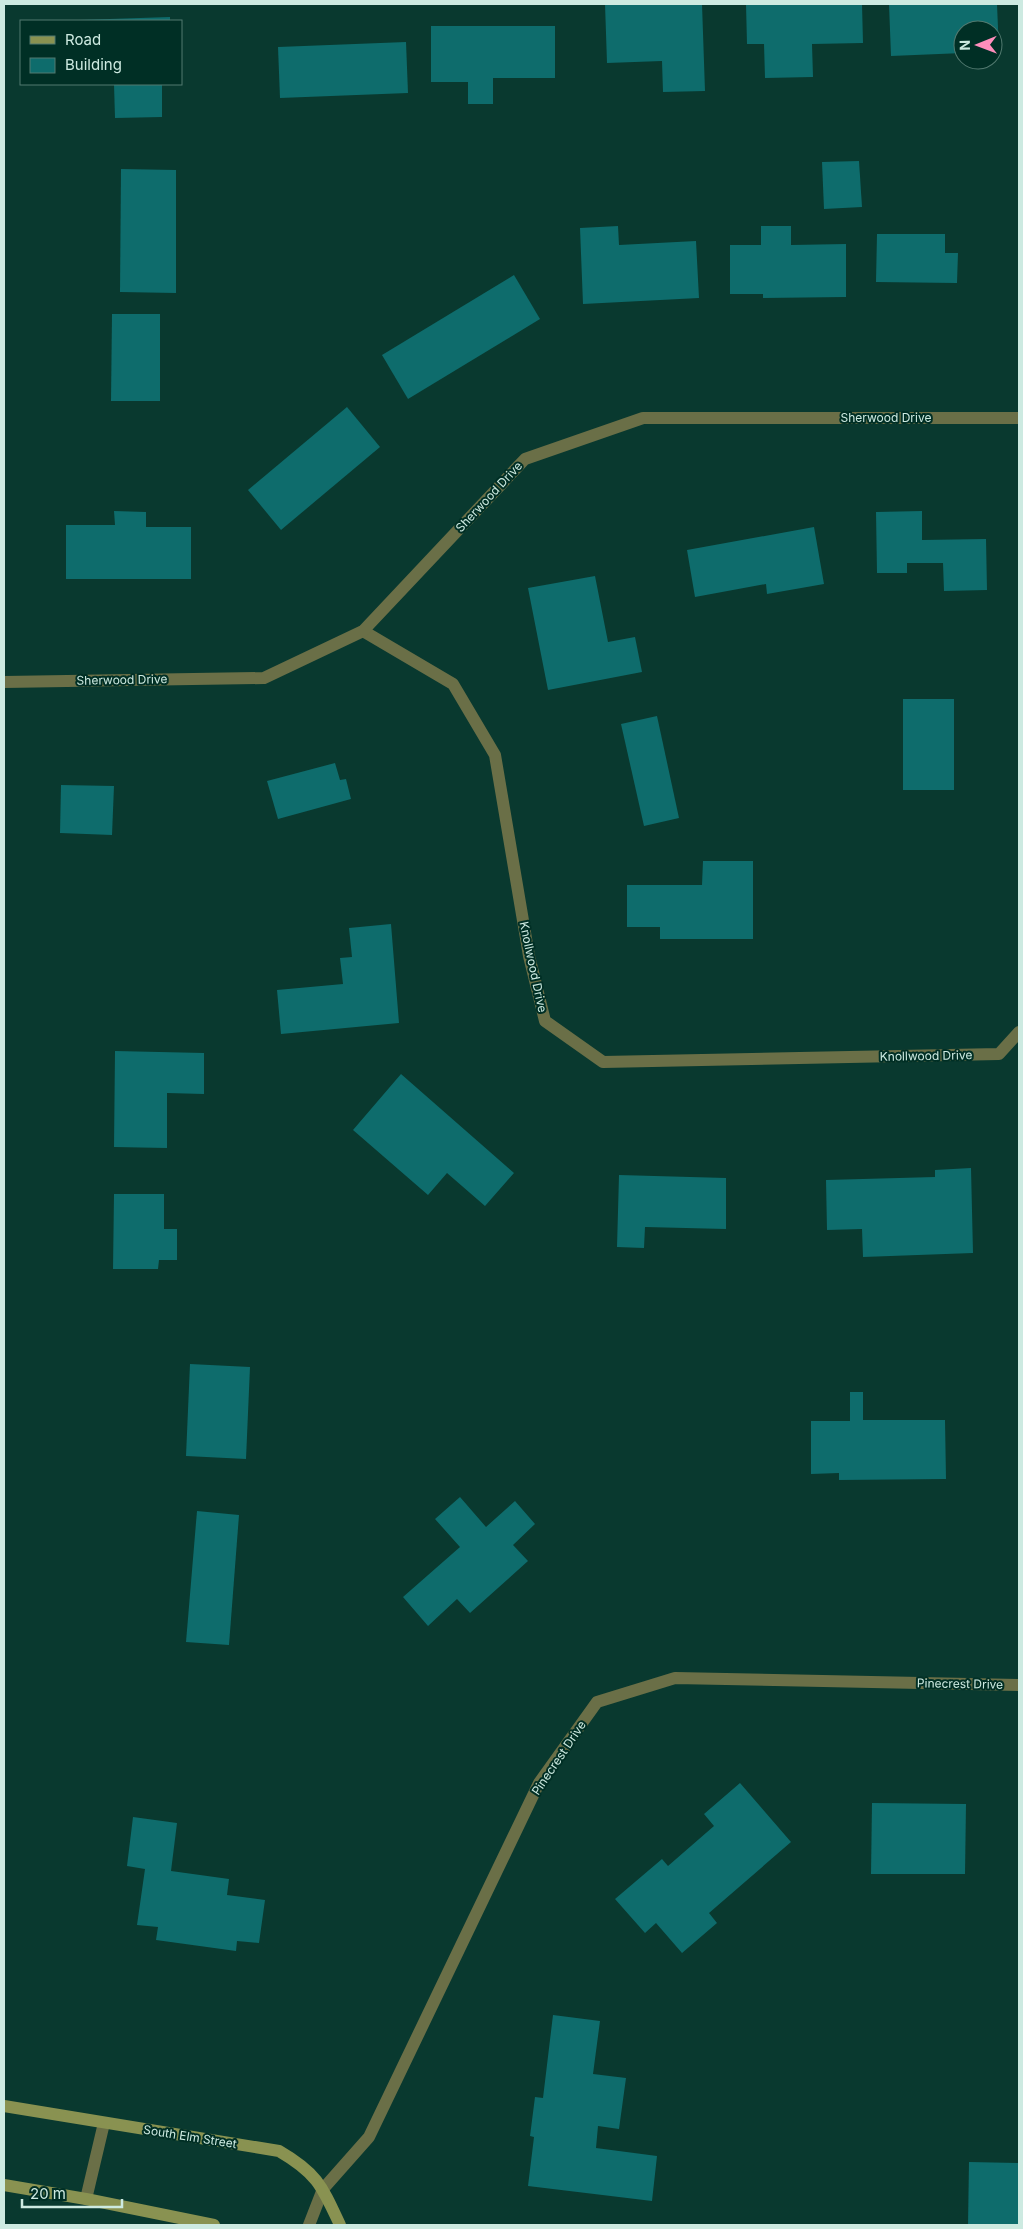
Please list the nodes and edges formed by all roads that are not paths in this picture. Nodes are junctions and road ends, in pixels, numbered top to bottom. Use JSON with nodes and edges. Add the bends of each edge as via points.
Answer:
{"nodes":[{"id":1,"x":1019,"y":418,"type":"edge"},
{"id":2,"x":363,"y":630,"type":"junction"},
{"id":3,"x":4,"y":682,"type":"edge"},
{"id":4,"x":1019,"y":1032,"type":"edge"},
{"id":5,"x":1019,"y":1685,"type":"edge"},
{"id":6,"x":4,"y":2106,"type":"edge"},
{"id":7,"x":104,"y":2123,"type":"junction"},
{"id":8,"x":4,"y":2185,"type":"edge"},
{"id":9,"x":323,"y":2189,"type":"junction"},
{"id":10,"x":86,"y":2199,"type":"junction"},
{"id":11,"x":214,"y":2225,"type":"edge"},
{"id":12,"x":309,"y":2225,"type":"edge"},
{"id":13,"x":340,"y":2225,"type":"edge"}],
"edges":[{"from":1,"to":2,"type":"street","name":"Sherwood Drive","via":[[643,418],[525,459]]},
{"from":2,"to":3,"type":"street","name":"Sherwood Drive","via":[[264,678]]},
{"from":2,"to":4,"type":"street","name":"Knollwood Drive","via":[[453,684],[495,755],[529,956],[545,1021],[603,1062],[999,1054]]},
{"from":5,"to":9,"type":"street","name":"Pinecrest Drive","via":[[675,1678],[597,1702],[539,1784],[369,2137]]},
{"from":6,"to":7,"type":"street","name":"South Elm Street"},
{"from":7,"to":9,"type":"street","name":"South Elm Street","via":[[278,2151],[304,2166]]},
{"from":7,"to":10,"type":"street"},
{"from":8,"to":10,"type":"street"},
{"from":9,"to":12,"type":"street"},
{"from":9,"to":13,"type":"street","name":"South Elm Street"},
{"from":10,"to":11,"type":"street"}]}
